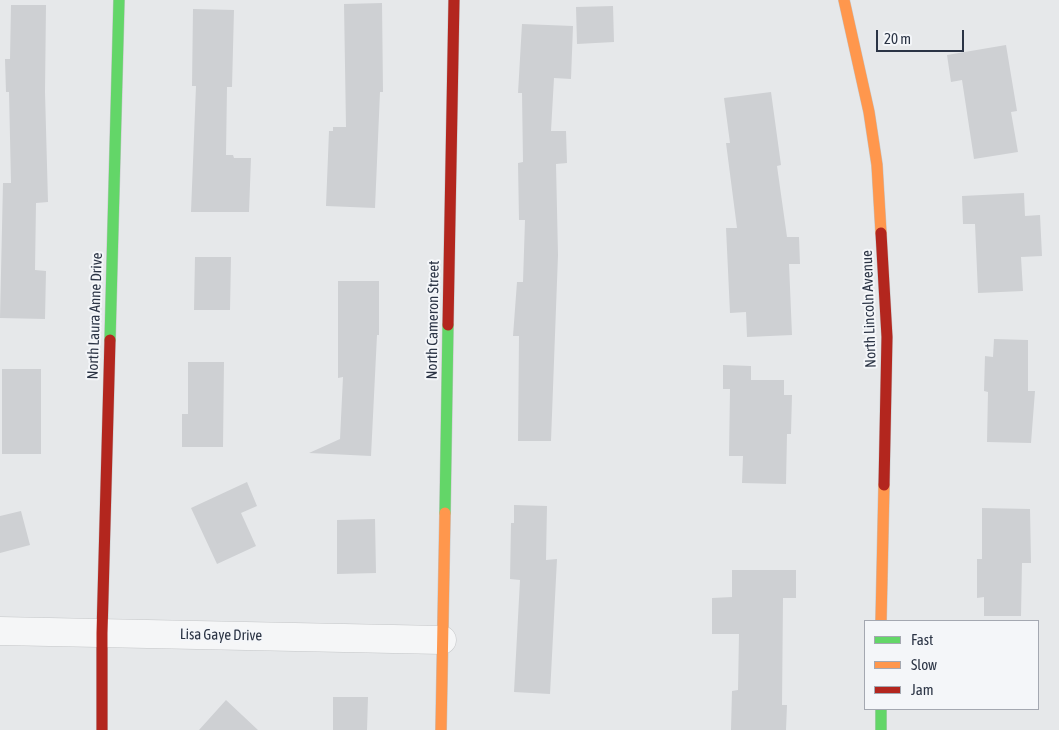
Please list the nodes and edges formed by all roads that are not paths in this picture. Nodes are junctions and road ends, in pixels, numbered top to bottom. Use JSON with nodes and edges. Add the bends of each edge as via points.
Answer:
{"nodes":[{"id":1,"x":119,"y":0,"type":"edge"},
{"id":2,"x":454,"y":0,"type":"edge"},
{"id":3,"x":844,"y":0,"type":"edge"},
{"id":4,"x":881,"y":620,"type":"edge"},
{"id":5,"x":0,"y":631,"type":"edge"},
{"id":6,"x":102,"y":633,"type":"junction"},
{"id":7,"x":442,"y":640,"type":"junction"},
{"id":8,"x":881,"y":710,"type":"edge"},
{"id":9,"x":102,"y":730,"type":"edge"},
{"id":10,"x":441,"y":730,"type":"edge"},
{"id":11,"x":881,"y":730,"type":"edge"}],
"edges":[{"from":1,"to":6,"type":"street","name":"North Laura Anne Drive"},
{"from":2,"to":7,"type":"street","name":"North Cameron Street"},
{"from":3,"to":4,"type":"street","name":"North Lincoln Avenue","via":[[869,112],[878,174],[887,337]]},
{"from":5,"to":6,"type":"street","name":"Lisa Gaye Drive"},
{"from":6,"to":7,"type":"street","name":"Lisa Gaye Drive"},
{"from":6,"to":9,"type":"street","name":"North Laura Anne Drive"},
{"from":7,"to":10,"type":"street","name":"North Cameron Street"},
{"from":8,"to":11,"type":"street"}]}
